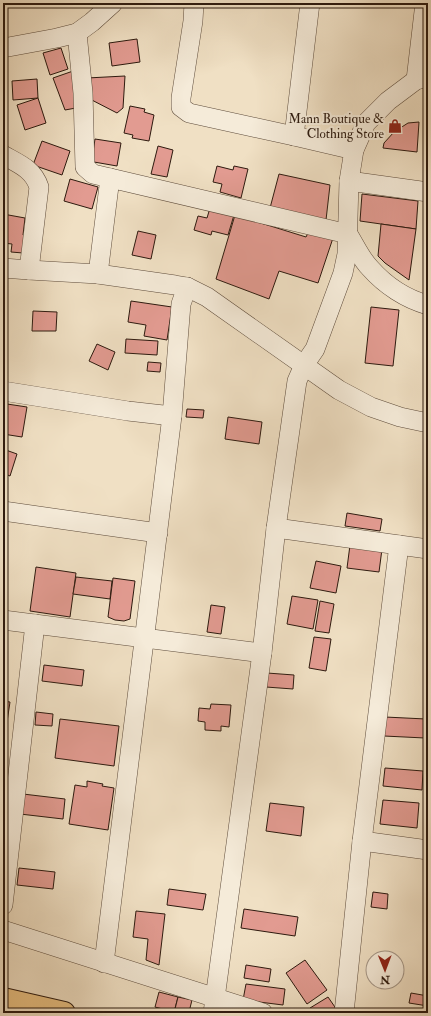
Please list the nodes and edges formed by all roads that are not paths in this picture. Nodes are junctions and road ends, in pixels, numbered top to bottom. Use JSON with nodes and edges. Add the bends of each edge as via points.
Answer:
{"nodes":[{"id":1,"x":113,"y":3,"type":"edge"},
{"id":2,"x":194,"y":3,"type":"edge"},
{"id":3,"x":310,"y":3,"type":"edge"},
{"id":4,"x":425,"y":3,"type":"edge"},
{"id":5,"x":77,"y":33,"type":"junction"},
{"id":6,"x":3,"y":48,"type":"edge"},
{"id":7,"x":422,"y":79,"type":"edge"},
{"id":8,"x":294,"y":136,"type":"junction"},
{"id":9,"x":354,"y":150,"type":"junction"},
{"id":10,"x":3,"y":155,"type":"edge"},
{"id":11,"x":110,"y":178,"type":"junction"},
{"id":12,"x":349,"y":181,"type":"junction"},
{"id":13,"x":428,"y":192,"type":"edge"},
{"id":14,"x":348,"y":234,"type":"junction"},
{"id":15,"x":3,"y":268,"type":"edge"},
{"id":16,"x":29,"y":270,"type":"junction"},
{"id":17,"x":98,"y":274,"type":"junction"},
{"id":18,"x":187,"y":287,"type":"junction"},
{"id":19,"x":428,"y":305,"type":"edge"},
{"id":20,"x":304,"y":365,"type":"junction"},
{"id":21,"x":3,"y":391,"type":"edge"},
{"id":22,"x":172,"y":416,"type":"junction"},
{"id":23,"x":428,"y":424,"type":"edge"},
{"id":24,"x":3,"y":511,"type":"edge"},
{"id":25,"x":276,"y":528,"type":"junction"},
{"id":26,"x":158,"y":533,"type":"junction"},
{"id":27,"x":399,"y":545,"type":"junction"},
{"id":28,"x":428,"y":549,"type":"edge"},
{"id":29,"x":3,"y":620,"type":"edge"},
{"id":30,"x":35,"y":624,"type":"junction"},
{"id":31,"x":144,"y":638,"type":"junction"},
{"id":32,"x":262,"y":653,"type":"junction"},
{"id":33,"x":362,"y":841,"type":"junction"},
{"id":34,"x":428,"y":850,"type":"edge"},
{"id":35,"x":3,"y":905,"type":"edge"},
{"id":36,"x":3,"y":930,"type":"edge"},
{"id":37,"x":104,"y":963,"type":"junction"},
{"id":38,"x":3,"y":999,"type":"edge"},
{"id":39,"x":214,"y":1005,"type":"edge"},
{"id":40,"x":64,"y":1013,"type":"edge"},
{"id":41,"x":263,"y":1013,"type":"edge"},
{"id":42,"x":344,"y":1013,"type":"edge"}],
"edges":[{"from":1,"to":5,"type":"street"},
{"from":2,"to":8,"type":"street","via":[[180,98],[182,107],[189,113]]},
{"from":3,"to":8,"type":"street"},
{"from":4,"to":7,"type":"street"},
{"from":5,"to":6,"type":"street"},
{"from":5,"to":11,"type":"street","via":[[83,93],[85,167],[93,174]]},
{"from":7,"to":9,"type":"street","via":[[388,100],[366,123]]},
{"from":8,"to":9,"type":"street"},
{"from":9,"to":12,"type":"street"},
{"from":10,"to":16,"type":"street","via":[[29,171],[40,187]]},
{"from":11,"to":14,"type":"street"},
{"from":11,"to":17,"type":"street"},
{"from":12,"to":13,"type":"street"},
{"from":12,"to":14,"type":"street"},
{"from":14,"to":19,"type":"street","via":[[370,268],[392,287],[415,301]]},
{"from":14,"to":20,"type":"street","via":[[347,254],[342,273],[315,349]]},
{"from":15,"to":16,"type":"street"},
{"from":16,"to":17,"type":"street"},
{"from":17,"to":18,"type":"street"},
{"from":18,"to":20,"type":"street","via":[[207,297]]},
{"from":18,"to":22,"type":"street","via":[[181,304]]},
{"from":20,"to":23,"type":"street","via":[[339,390],[371,407]]},
{"from":20,"to":25,"type":"street","via":[[297,381]]},
{"from":21,"to":22,"type":"street","via":[[128,412]]},
{"from":22,"to":26,"type":"street"},
{"from":24,"to":26,"type":"street"},
{"from":25,"to":27,"type":"street"},
{"from":25,"to":32,"type":"street"},
{"from":26,"to":31,"type":"street"},
{"from":27,"to":28,"type":"street"},
{"from":27,"to":33,"type":"street"},
{"from":29,"to":30,"type":"street"},
{"from":30,"to":31,"type":"street"},
{"from":30,"to":35,"type":"street"},
{"from":31,"to":32,"type":"street"},
{"from":31,"to":37,"type":"street"},
{"from":32,"to":39,"type":"street"},
{"from":33,"to":34,"type":"street"},
{"from":33,"to":42,"type":"street"},
{"from":36,"to":37,"type":"street"},
{"from":37,"to":39,"type":"street"},
{"from":38,"to":40,"type":"main road"},
{"from":39,"to":41,"type":"street"}]}
